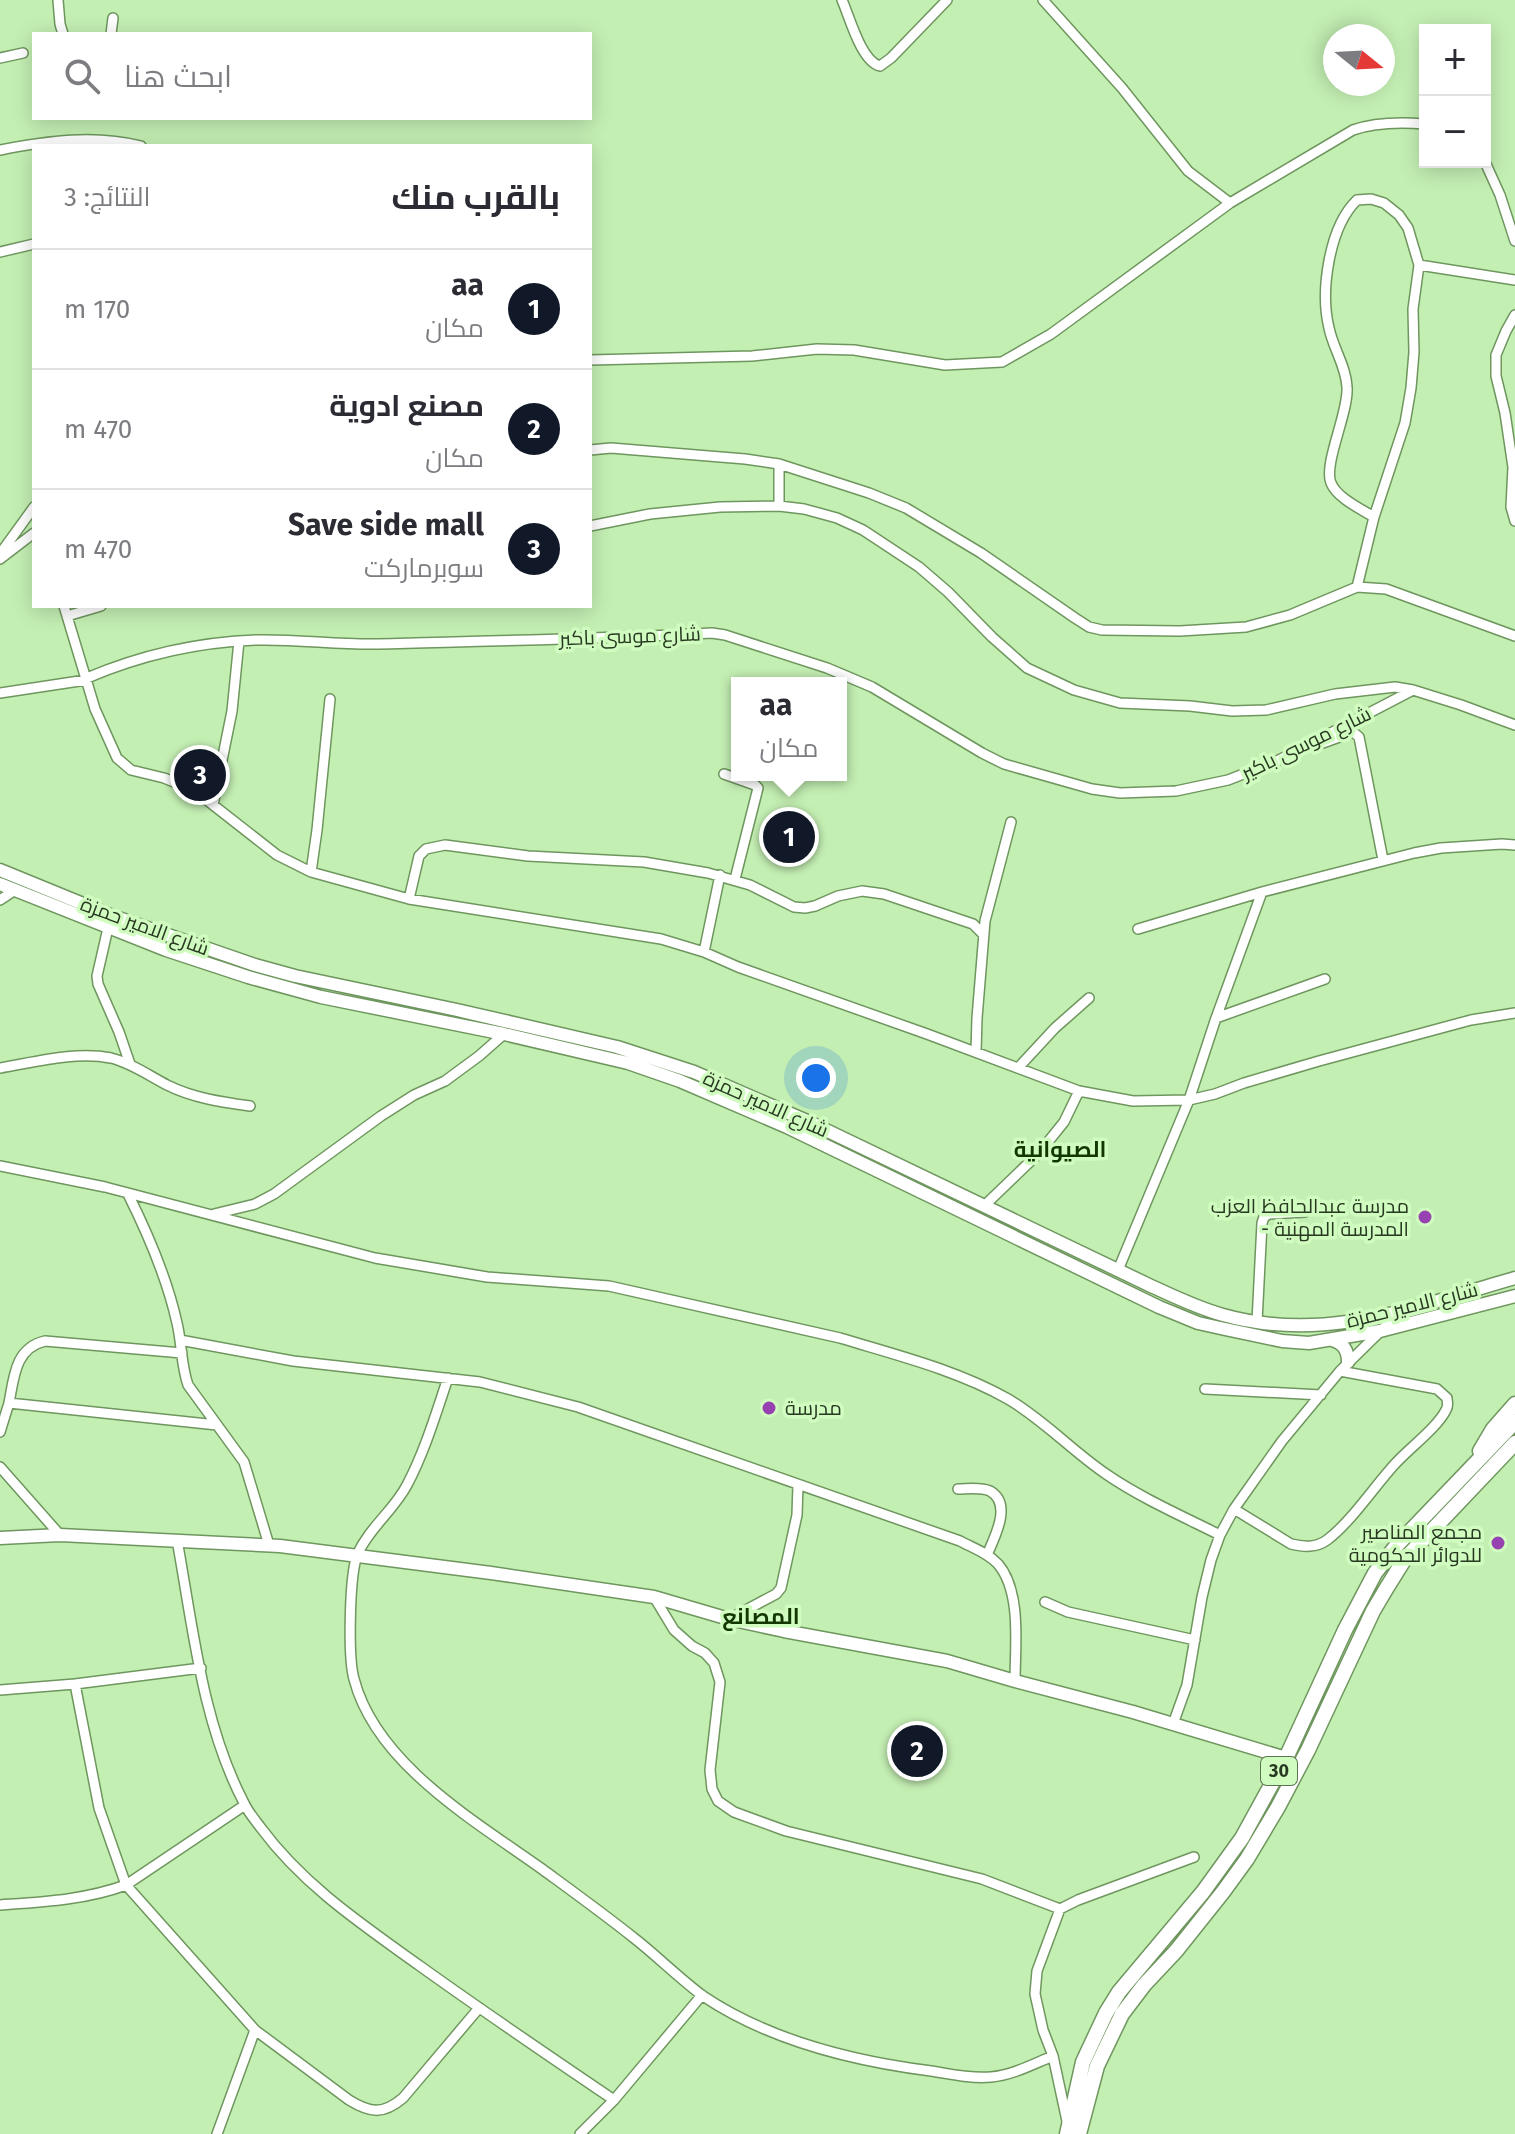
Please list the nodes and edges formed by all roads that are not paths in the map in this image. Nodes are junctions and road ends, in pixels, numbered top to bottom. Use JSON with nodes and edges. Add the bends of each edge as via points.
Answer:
{"nodes":[{"id":1,"x":58,"y":0,"type":"edge"},
{"id":2,"x":842,"y":0,"type":"edge"},
{"id":3,"x":947,"y":0,"type":"edge"},
{"id":4,"x":1043,"y":0,"type":"edge"},
{"id":5,"x":113,"y":18,"type":"dead end"},
{"id":6,"x":62,"y":32,"type":"edge"},
{"id":7,"x":111,"y":32,"type":"edge"},
{"id":8,"x":23,"y":53,"type":"dead end"},
{"id":9,"x":0,"y":58,"type":"edge"},
{"id":10,"x":1419,"y":124,"type":"edge"},
{"id":11,"x":40,"y":144,"type":"edge"},
{"id":12,"x":133,"y":144,"type":"edge"},
{"id":13,"x":32,"y":145,"type":"edge"},
{"id":14,"x":0,"y":150,"type":"edge"},
{"id":15,"x":1488,"y":168,"type":"edge"},
{"id":16,"x":1230,"y":203,"type":"junction"},
{"id":17,"x":1515,"y":241,"type":"edge"},
{"id":18,"x":32,"y":244,"type":"edge"},
{"id":19,"x":0,"y":252,"type":"edge"},
{"id":20,"x":1419,"y":265,"type":"junction"},
{"id":21,"x":1515,"y":280,"type":"edge"},
{"id":22,"x":1514,"y":317,"type":"edge"},
{"id":23,"x":592,"y":360,"type":"edge"},
{"id":24,"x":592,"y":450,"type":"edge"},
{"id":25,"x":779,"y":464,"type":"junction"},
{"id":26,"x":779,"y":506,"type":"junction"},
{"id":27,"x":32,"y":510,"type":"edge"},
{"id":28,"x":1374,"y":517,"type":"junction"},
{"id":29,"x":1515,"y":521,"type":"edge"},
{"id":30,"x":592,"y":526,"type":"edge"},
{"id":31,"x":32,"y":534,"type":"edge"},
{"id":32,"x":0,"y":556,"type":"edge"},
{"id":33,"x":1357,"y":587,"type":"junction"},
{"id":34,"x":87,"y":608,"type":"edge"},
{"id":35,"x":66,"y":611,"type":"edge"},
{"id":36,"x":1515,"y":636,"type":"edge"},
{"id":37,"x":239,"y":641,"type":"junction"},
{"id":38,"x":86,"y":680,"type":"junction"},
{"id":39,"x":1413,"y":690,"type":"junction"},
{"id":40,"x":0,"y":693,"type":"edge"},
{"id":41,"x":330,"y":699,"type":"dead end"},
{"id":42,"x":1515,"y":725,"type":"edge"},
{"id":43,"x":1307,"y":745,"type":"junction"},
{"id":44,"x":724,"y":774,"type":"dead end"},
{"id":45,"x":731,"y":776,"type":"edge"},
{"id":46,"x":744,"y":781,"type":"edge"},
{"id":47,"x":213,"y":805,"type":"junction"},
{"id":48,"x":1011,"y":822,"type":"dead end"},
{"id":49,"x":1515,"y":845,"type":"edge"},
{"id":50,"x":1383,"y":860,"type":"junction"},
{"id":51,"x":0,"y":870,"type":"edge"},
{"id":52,"x":311,"y":872,"type":"junction"},
{"id":53,"x":720,"y":875,"type":"junction"},
{"id":54,"x":735,"y":879,"type":"junction"},
{"id":55,"x":0,"y":884,"type":"edge"},
{"id":56,"x":15,"y":890,"type":"junction"},
{"id":57,"x":1262,"y":892,"type":"junction"},
{"id":58,"x":409,"y":899,"type":"junction"},
{"id":59,"x":0,"y":900,"type":"edge"},
{"id":60,"x":108,"y":928,"type":"junction"},
{"id":61,"x":1138,"y":929,"type":"dead end"},
{"id":62,"x":984,"y":935,"type":"junction"},
{"id":63,"x":704,"y":952,"type":"junction"},
{"id":64,"x":1325,"y":979,"type":"dead end"},
{"id":65,"x":1089,"y":998,"type":"dead end"},
{"id":66,"x":414,"y":1001,"type":"junction"},
{"id":67,"x":1515,"y":1013,"type":"edge"},
{"id":68,"x":411,"y":1016,"type":"junction"},
{"id":69,"x":1216,"y":1018,"type":"junction"},
{"id":70,"x":504,"y":1034,"type":"junction"},
{"id":71,"x":976,"y":1052,"type":"junction"},
{"id":72,"x":130,"y":1064,"type":"junction"},
{"id":73,"x":0,"y":1068,"type":"edge"},
{"id":74,"x":1018,"y":1068,"type":"junction"},
{"id":75,"x":1079,"y":1091,"type":"junction"},
{"id":76,"x":1189,"y":1100,"type":"junction"},
{"id":77,"x":250,"y":1106,"type":"dead end"},
{"id":78,"x":0,"y":1166,"type":"edge"},
{"id":79,"x":128,"y":1194,"type":"junction"},
{"id":80,"x":984,"y":1206,"type":"junction"},
{"id":81,"x":1305,"y":1212,"type":"dead end"},
{"id":82,"x":212,"y":1214,"type":"junction"},
{"id":83,"x":1118,"y":1270,"type":"junction"},
{"id":84,"x":1515,"y":1278,"type":"edge"},
{"id":85,"x":1515,"y":1296,"type":"edge"},
{"id":86,"x":1444,"y":1298,"type":"junction"},
{"id":87,"x":1400,"y":1312,"type":"junction"},
{"id":88,"x":1448,"y":1314,"type":"junction"},
{"id":89,"x":1257,"y":1322,"type":"junction"},
{"id":90,"x":1380,"y":1331,"type":"junction"},
{"id":91,"x":180,"y":1340,"type":"junction"},
{"id":92,"x":1332,"y":1340,"type":"junction"},
{"id":93,"x":182,"y":1353,"type":"junction"},
{"id":94,"x":1344,"y":1367,"type":"junction"},
{"id":95,"x":448,"y":1378,"type":"junction"},
{"id":96,"x":1205,"y":1389,"type":"dead end"},
{"id":97,"x":1321,"y":1395,"type":"junction"},
{"id":98,"x":9,"y":1403,"type":"junction"},
{"id":99,"x":1515,"y":1404,"type":"edge"},
{"id":100,"x":1515,"y":1422,"type":"edge"},
{"id":101,"x":217,"y":1425,"type":"junction"},
{"id":102,"x":0,"y":1432,"type":"edge"},
{"id":103,"x":1515,"y":1443,"type":"edge"},
{"id":104,"x":1473,"y":1465,"type":"junction"},
{"id":105,"x":0,"y":1467,"type":"edge"},
{"id":106,"x":798,"y":1485,"type":"junction"},
{"id":107,"x":958,"y":1489,"type":"dead end"},
{"id":108,"x":1234,"y":1509,"type":"junction"},
{"id":109,"x":60,"y":1535,"type":"junction"},
{"id":110,"x":1220,"y":1535,"type":"junction"},
{"id":111,"x":0,"y":1538,"type":"edge"},
{"id":112,"x":177,"y":1540,"type":"junction"},
{"id":113,"x":269,"y":1545,"type":"junction"},
{"id":114,"x":987,"y":1555,"type":"junction"},
{"id":115,"x":356,"y":1556,"type":"junction"},
{"id":116,"x":654,"y":1597,"type":"junction"},
{"id":117,"x":1045,"y":1602,"type":"dead end"},
{"id":118,"x":729,"y":1619,"type":"junction"},
{"id":119,"x":1195,"y":1640,"type":"junction"},
{"id":120,"x":201,"y":1668,"type":"junction"},
{"id":121,"x":1015,"y":1681,"type":"junction"},
{"id":122,"x":75,"y":1684,"type":"junction"},
{"id":123,"x":0,"y":1690,"type":"edge"},
{"id":124,"x":1173,"y":1724,"type":"junction"},
{"id":125,"x":1286,"y":1758,"type":"junction"},
{"id":126,"x":245,"y":1805,"type":"junction"},
{"id":127,"x":1194,"y":1857,"type":"dead end"},
{"id":128,"x":126,"y":1885,"type":"junction"},
{"id":129,"x":0,"y":1905,"type":"edge"},
{"id":130,"x":1060,"y":1909,"type":"junction"},
{"id":131,"x":702,"y":1995,"type":"junction"},
{"id":132,"x":479,"y":2008,"type":"junction"},
{"id":133,"x":255,"y":2030,"type":"junction"},
{"id":134,"x":1053,"y":2056,"type":"junction"},
{"id":135,"x":614,"y":2100,"type":"junction"},
{"id":136,"x":1072,"y":2132,"type":"edge"},
{"id":137,"x":217,"y":2134,"type":"edge"},
{"id":138,"x":580,"y":2134,"type":"edge"}],
"edges":[{"from":1,"to":6,"type":"street"},
{"from":2,"to":3,"type":"street","via":[[865,55],[880,66]]},
{"from":4,"to":16,"type":"street","via":[[1188,171]]},
{"from":5,"to":7,"type":"street"},
{"from":8,"to":9,"type":"street"},
{"from":10,"to":16,"type":"street","via":[[1353,130]]},
{"from":11,"to":12,"type":"street","via":[[73,139]]},
{"from":13,"to":14,"type":"street"},
{"from":15,"to":17,"type":"street"},
{"from":16,"to":23,"type":"street","via":[[1051,334],[1002,362],[945,365],[817,349]]},
{"from":18,"to":19,"type":"street"},
{"from":20,"to":21,"type":"street"},
{"from":20,"to":28,"type":"street","via":[[1405,423]]},
{"from":20,"to":28,"type":"street","via":[[1408,228],[1384,203],[1357,200],[1348,209],[1329,262],[1326,311],[1348,388],[1330,476],[1341,496]]},
{"from":22,"to":29,"type":"street","via":[[1496,355],[1496,376],[1513,467]]},
{"from":24,"to":25,"type":"street"},
{"from":25,"to":26,"type":"street"},
{"from":25,"to":33,"type":"street","via":[[906,508],[1089,627],[1102,630],[1246,627]]},
{"from":26,"to":30,"type":"street","via":[[650,514]]},
{"from":26,"to":39,"type":"street","via":[[826,515],[863,530],[919,567],[1027,668],[1094,697],[1232,711],[1395,687]]},
{"from":27,"to":32,"type":"street"},
{"from":28,"to":33,"type":"street"},
{"from":31,"to":32,"type":"street"},
{"from":33,"to":36,"type":"street","via":[[1386,589]]},
{"from":34,"to":35,"type":"street"},
{"from":35,"to":38,"type":"street"},
{"from":37,"to":38,"type":"street","name":"شارع موسى باكير","via":[[145,656]]},
{"from":37,"to":43,"type":"street","name":"شارع موسى باكير","via":[[351,644],[725,635],[872,687],[1004,764],[1120,793],[1176,791],[1228,780]]},
{"from":37,"to":47,"type":"street","via":[[232,711]]},
{"from":38,"to":40,"type":"street","name":"شارع موسى باكير"},
{"from":38,"to":47,"type":"street","via":[[123,764],[194,790]]},
{"from":39,"to":42,"type":"street"},
{"from":39,"to":43,"type":"street","name":"شارع موسى باكير"},
{"from":41,"to":52,"type":"street"},
{"from":43,"to":50,"type":"street","via":[[1353,732],[1359,737]]},
{"from":44,"to":45,"type":"street"},
{"from":46,"to":54,"type":"street","via":[[758,788]]},
{"from":47,"to":52,"type":"street","via":[[277,855]]},
{"from":48,"to":62,"type":"street"},
{"from":49,"to":50,"type":"street","via":[[1441,848]]},
{"from":50,"to":57,"type":"street"},
{"from":51,"to":66,"type":"main road","name":"شارع الامير حمزة","via":[[255,965]]},
{"from":52,"to":58,"type":"street"},
{"from":53,"to":54,"type":"street"},
{"from":53,"to":58,"type":"street","via":[[644,862],[439,845],[419,856]]},
{"from":53,"to":63,"type":"street"},
{"from":54,"to":62,"type":"street","via":[[794,907],[862,891],[884,894],[973,924]]},
{"from":55,"to":56,"type":"main road","name":"شارع الامير حمزة"},
{"from":56,"to":59,"type":"street"},
{"from":56,"to":60,"type":"main road","name":"شارع الامير حمزة"},
{"from":57,"to":61,"type":"street"},
{"from":57,"to":69,"type":"street"},
{"from":58,"to":63,"type":"street","via":[[661,939]]},
{"from":60,"to":68,"type":"main road","name":"شارع الامير حمزة","via":[[208,966]]},
{"from":60,"to":72,"type":"street","via":[[98,984]]},
{"from":62,"to":71,"type":"street"},
{"from":63,"to":71,"type":"street"},
{"from":64,"to":69,"type":"street"},
{"from":65,"to":74,"type":"street"},
{"from":66,"to":68,"type":"main road"},
{"from":66,"to":80,"type":"main road","name":"شارع الامير حمزة","via":[[617,1047],[694,1072]]},
{"from":67,"to":76,"type":"street","via":[[1471,1020]]},
{"from":68,"to":70,"type":"main road","name":"شارع الامير حمزة"},
{"from":69,"to":76,"type":"street"},
{"from":70,"to":82,"type":"street","via":[[445,1081],[381,1116],[274,1194]]},
{"from":70,"to":92,"type":"main road","name":"شارع الامير حمزة","via":[[628,1063],[726,1100],[1180,1316],[1282,1341]]},
{"from":71,"to":74,"type":"street"},
{"from":72,"to":73,"type":"street","via":[[93,1056]]},
{"from":72,"to":77,"type":"street","via":[[193,1096]]},
{"from":74,"to":75,"type":"street"},
{"from":75,"to":76,"type":"street","via":[[1133,1101]]},
{"from":75,"to":80,"type":"street","via":[[1064,1122],[1039,1153]]},
{"from":76,"to":83,"type":"street"},
{"from":78,"to":79,"type":"street"},
{"from":79,"to":82,"type":"street"},
{"from":79,"to":91,"type":"street","via":[[159,1259]]},
{"from":80,"to":83,"type":"main road","name":"شارع الامير حمزة"},
{"from":81,"to":89,"type":"street","via":[[1264,1217]]},
{"from":82,"to":110,"type":"street","via":[[428,1268],[649,1294],[900,1356],[1007,1399],[1103,1473]]},
{"from":83,"to":89,"type":"main road","name":"شارع الامير حمزة","via":[[1193,1305]]},
{"from":84,"to":86,"type":"main road","name":"شارع الامير حمزة"},
{"from":85,"to":88,"type":"main road","name":"شارع الامير حمزة"},
{"from":86,"to":87,"type":"main road","name":"شارع الامير حمزة"},
{"from":86,"to":88,"type":"main road"},
{"from":87,"to":89,"type":"main road","name":"شارع الامير حمزة","via":[[1314,1326]]},
{"from":87,"to":90,"type":"street"},
{"from":88,"to":90,"type":"main road","name":"شارع الامير حمزة"},
{"from":90,"to":92,"type":"main road","name":"شارع الامير حمزة"},
{"from":90,"to":94,"type":"street"},
{"from":91,"to":93,"type":"street"},
{"from":91,"to":95,"type":"street","via":[[293,1361]]},
{"from":92,"to":94,"type":"main road","via":[[1343,1345],[1348,1356]]},
{"from":93,"to":98,"type":"street","via":[[36,1343],[27,1347],[16,1369]]},
{"from":93,"to":101,"type":"street","via":[[188,1385]]},
{"from":94,"to":97,"type":"street"},
{"from":94,"to":108,"type":"street","via":[[1437,1389],[1447,1398],[1446,1410],[1326,1541],[1308,1547],[1291,1544]]},
{"from":95,"to":106,"type":"street","via":[[578,1407]]},
{"from":95,"to":115,"type":"street","via":[[408,1483]]},
{"from":96,"to":97,"type":"street"},
{"from":97,"to":108,"type":"street"},
{"from":98,"to":101,"type":"street"},
{"from":98,"to":102,"type":"street"},
{"from":99,"to":104,"type":"main road"},
{"from":100,"to":104,"type":"main road","number":"30"},
{"from":101,"to":113,"type":"street","via":[[244,1462]]},
{"from":103,"to":136,"type":"main road","number":"30","via":[[1404,1560],[1247,1859],[1122,2014]]},
{"from":104,"to":125,"type":"main road","number":"30","via":[[1375,1573]]},
{"from":105,"to":109,"type":"street"},
{"from":106,"to":114,"type":"street"},
{"from":106,"to":118,"type":"street","via":[[781,1588]]},
{"from":107,"to":114,"type":"street","via":[[986,1489],[996,1497],[1002,1516]]},
{"from":108,"to":110,"type":"street"},
{"from":109,"to":111,"type":"main road"},
{"from":109,"to":112,"type":"main road"},
{"from":110,"to":119,"type":"street"},
{"from":112,"to":113,"type":"main road"},
{"from":112,"to":120,"type":"street"},
{"from":113,"to":115,"type":"main road"},
{"from":114,"to":121,"type":"street","via":[[1008,1580],[1013,1597]]},
{"from":115,"to":116,"type":"main road"},
{"from":115,"to":131,"type":"street","via":[[351,1661],[371,1721],[388,1744],[448,1802],[633,1937]]},
{"from":116,"to":118,"type":"main road"},
{"from":116,"to":130,"type":"street","via":[[674,1630],[714,1663],[720,1682],[710,1770],[718,1801],[786,1831],[982,1879]]},
{"from":117,"to":119,"type":"street","via":[[1068,1612]]},
{"from":118,"to":121,"type":"main road","via":[[947,1661]]},
{"from":119,"to":124,"type":"street"},
{"from":120,"to":122,"type":"street"},
{"from":120,"to":126,"type":"street","via":[[226,1764]]},
{"from":121,"to":124,"type":"main road"},
{"from":122,"to":123,"type":"street"},
{"from":122,"to":128,"type":"street","via":[[99,1808]]},
{"from":124,"to":125,"type":"main road"},
{"from":125,"to":136,"type":"main road","number":"30","via":[[1242,1838],[1106,2013],[1083,2062]]},
{"from":126,"to":128,"type":"street"},
{"from":126,"to":132,"type":"street","via":[[310,1883]]},
{"from":127,"to":130,"type":"street"},
{"from":128,"to":129,"type":"street","via":[[79,1897]]},
{"from":128,"to":133,"type":"street"},
{"from":130,"to":134,"type":"street","via":[[1035,1982]]},
{"from":131,"to":134,"type":"street","via":[[755,2025],[891,2066],[982,2078],[1011,2074]]},
{"from":131,"to":135,"type":"street"},
{"from":132,"to":133,"type":"street","via":[[403,2098],[376,2111],[349,2100]]},
{"from":132,"to":135,"type":"street"},
{"from":133,"to":137,"type":"street"},
{"from":134,"to":136,"type":"street"},
{"from":135,"to":138,"type":"street"}]}
